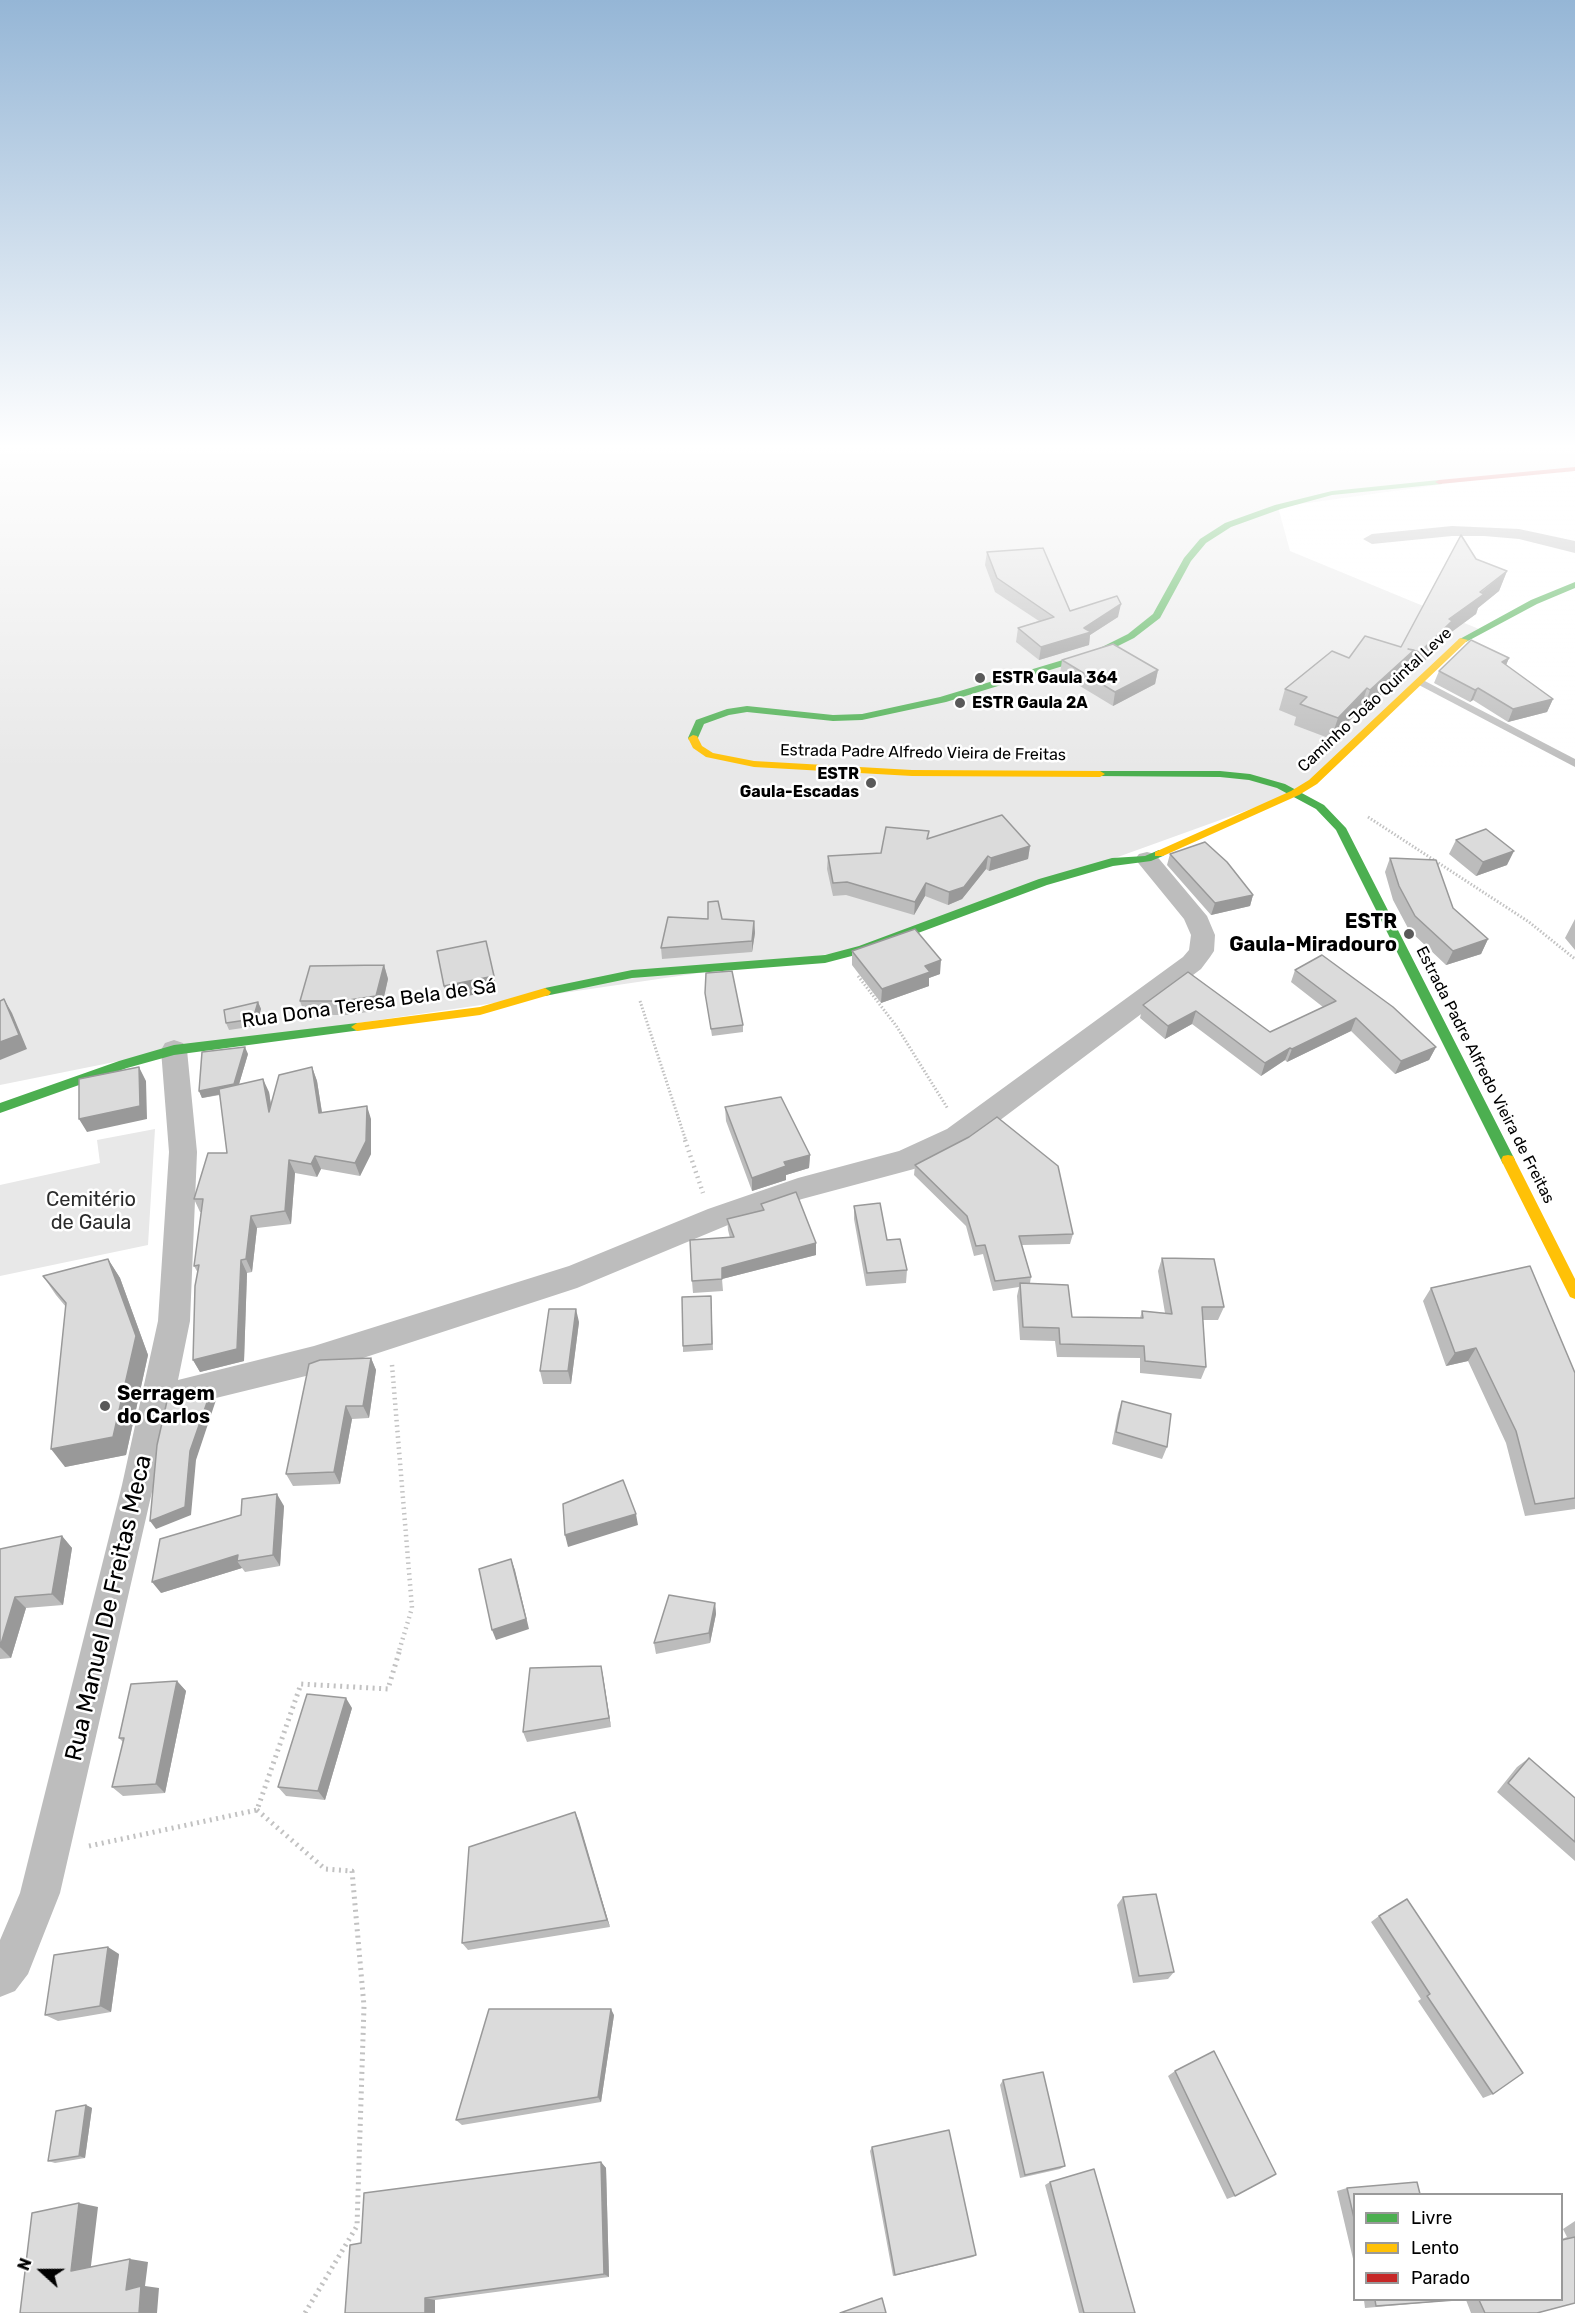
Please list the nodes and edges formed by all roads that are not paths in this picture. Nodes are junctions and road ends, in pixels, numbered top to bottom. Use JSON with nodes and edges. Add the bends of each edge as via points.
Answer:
{"nodes":[{"id":1,"x":1192,"y":554,"type":"edge"},
{"id":2,"x":1575,"y":585,"type":"edge"},
{"id":3,"x":1421,"y":682,"type":"junction"},
{"id":4,"x":1575,"y":764,"type":"edge"},
{"id":5,"x":1295,"y":793,"type":"junction"},
{"id":6,"x":1147,"y":859,"type":"junction"},
{"id":7,"x":174,"y":1050,"type":"junction"},
{"id":8,"x":0,"y":1108,"type":"edge"},
{"id":9,"x":1575,"y":1293,"type":"edge"},
{"id":10,"x":156,"y":1399,"type":"junction"},
{"id":11,"x":0,"y":1976,"type":"edge"}],
"edges":[{"from":1,"to":5,"type":"main road","name":"Estrada Padre Alfredo Vieira de Freitas","via":[[1157,616],[1131,636],[1099,652],[942,700],[862,717],[727,712],[700,722],[693,738],[698,748],[710,755],[754,764],[912,773],[1220,774],[1250,777]]},
{"from":2,"to":3,"type":"main road","name":"Caminho João Quintal Leve","via":[[1479,629],[1448,653]]},
{"from":3,"to":4,"type":"lane"},
{"from":3,"to":5,"type":"main road","name":"Caminho João Quintal Leve","via":[[1313,782]]},
{"from":5,"to":6,"type":"main road","name":"Rua Dona Teresa Bela de Sá"},
{"from":5,"to":9,"type":"main road","name":"Estrada Padre Alfredo Vieira de Freitas","via":[[1320,807],[1341,828]]},
{"from":6,"to":7,"type":"main road","name":"Rua Dona Teresa Bela de Sá","via":[[1112,862],[1043,882],[842,955],[791,963],[632,974],[560,988],[480,1011]]},
{"from":6,"to":10,"type":"street","via":[[1195,916],[1203,935],[1201,951],[1192,963],[963,1132],[930,1151],[798,1189],[711,1220],[577,1276],[314,1360]]},
{"from":7,"to":8,"type":"main road","name":"Rua Dona Teresa Bela de Sá"},
{"from":7,"to":10,"type":"street","name":"Rua Manuel De Freitas Meca","via":[[183,1152],[179,1263],[174,1321]]},
{"from":10,"to":11,"type":"street","name":"Rua Manuel De Freitas Meca","via":[[139,1485],[40,1893],[13,1959]]}]}
